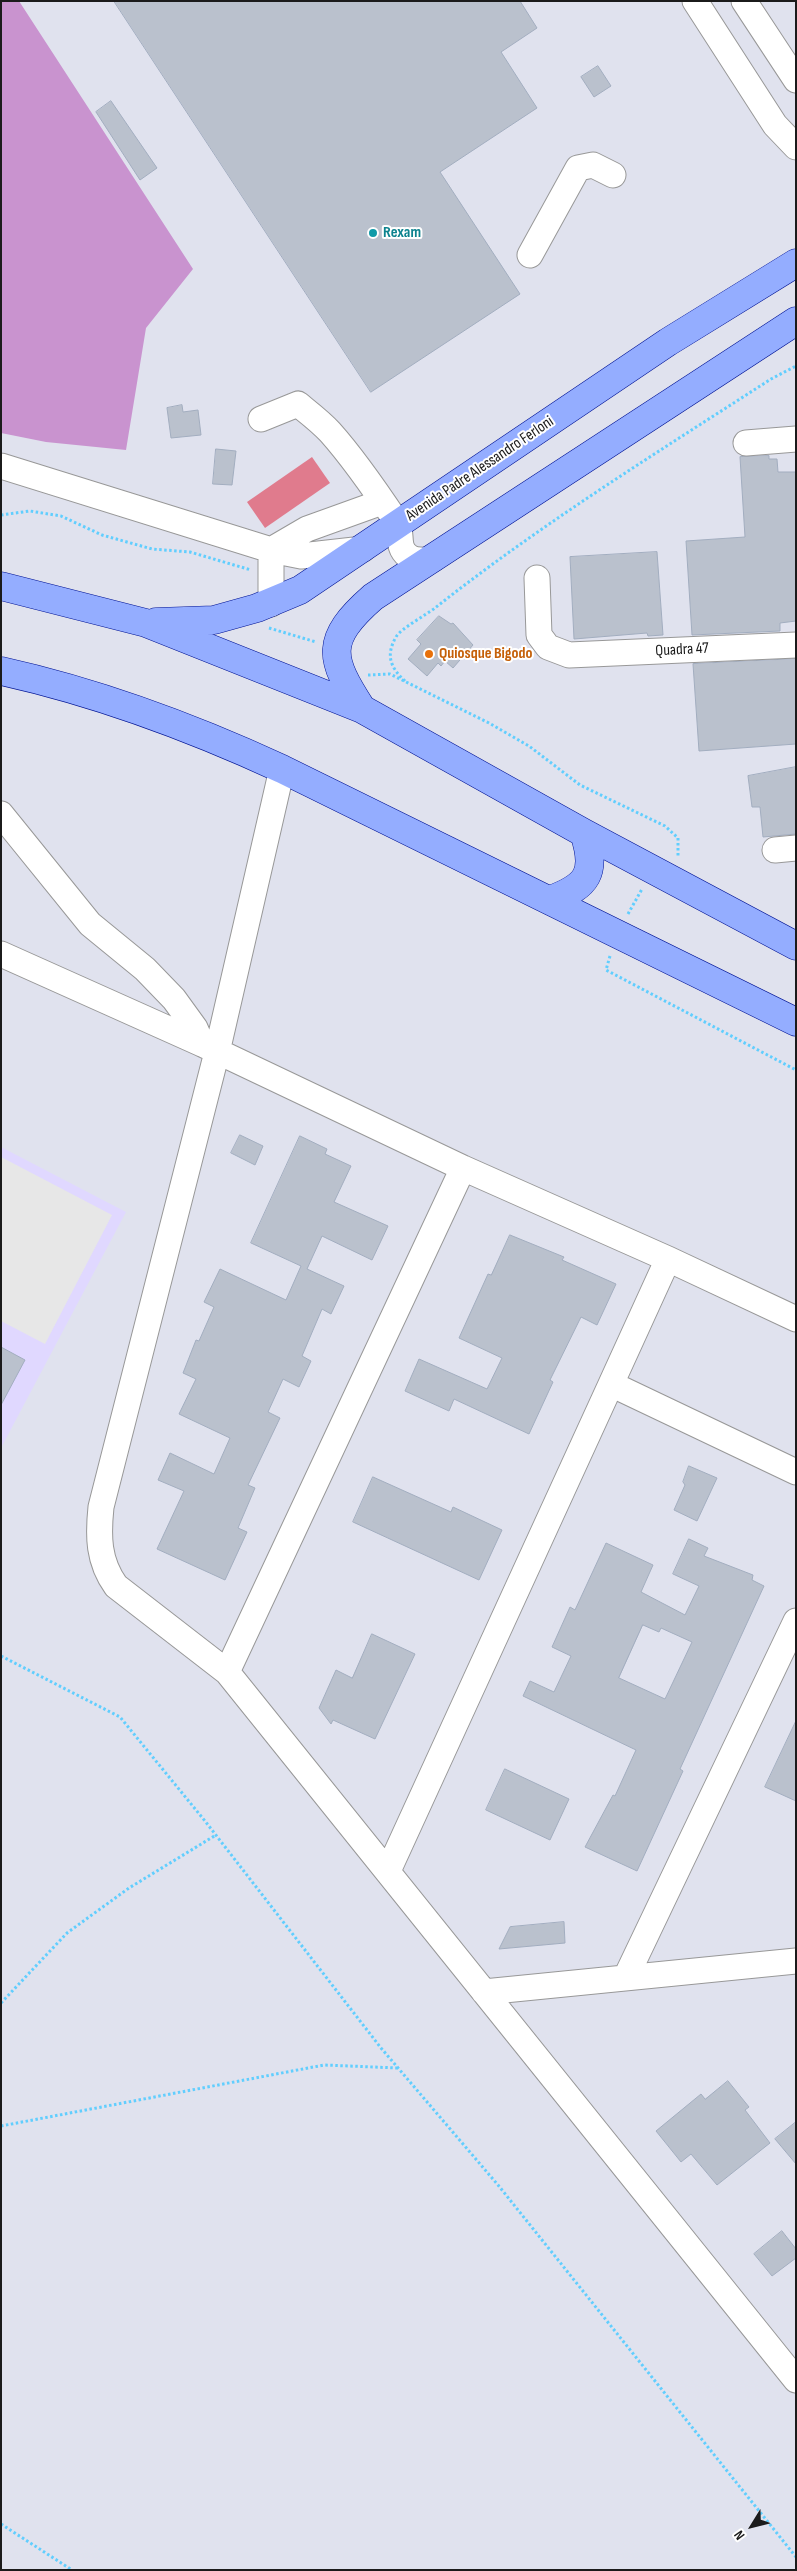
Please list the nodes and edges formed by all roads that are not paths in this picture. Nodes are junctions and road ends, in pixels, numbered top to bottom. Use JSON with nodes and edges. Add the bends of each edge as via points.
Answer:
{"nodes":[{"id":1,"x":695,"y":1,"type":"edge"},
{"id":2,"x":744,"y":1,"type":"edge"},
{"id":3,"x":796,"y":80,"type":"edge"},
{"id":4,"x":796,"y":147,"type":"edge"},
{"id":5,"x":613,"y":175,"type":"dead end"},
{"id":6,"x":530,"y":255,"type":"dead end"},
{"id":7,"x":789,"y":275,"type":"edge"},
{"id":8,"x":796,"y":321,"type":"edge"},
{"id":9,"x":261,"y":419,"type":"dead end"},
{"id":10,"x":796,"y":439,"type":"edge"},
{"id":11,"x":746,"y":443,"type":"dead end"},
{"id":12,"x":1,"y":466,"type":"edge"},
{"id":13,"x":382,"y":502,"type":"junction"},
{"id":14,"x":398,"y":524,"type":"junction"},
{"id":15,"x":363,"y":548,"type":"junction"},
{"id":16,"x":271,"y":550,"type":"junction"},
{"id":17,"x":434,"y":559,"type":"junction"},
{"id":18,"x":537,"y":578,"type":"dead end"},
{"id":19,"x":5,"y":588,"type":"edge"},
{"id":20,"x":271,"y":604,"type":"junction"},
{"id":21,"x":146,"y":623,"type":"junction"},
{"id":22,"x":796,"y":645,"type":"edge"},
{"id":23,"x":1,"y":671,"type":"edge"},
{"id":24,"x":362,"y":709,"type":"junction"},
{"id":25,"x":282,"y":769,"type":"junction"},
{"id":26,"x":1,"y":814,"type":"edge"},
{"id":27,"x":584,"y":833,"type":"junction"},
{"id":28,"x":550,"y":900,"type":"junction"},
{"id":29,"x":796,"y":946,"type":"edge"},
{"id":30,"x":1,"y":954,"type":"edge"},
{"id":31,"x":796,"y":1022,"type":"edge"},
{"id":32,"x":209,"y":1048,"type":"junction"},
{"id":33,"x":462,"y":1168,"type":"junction"},
{"id":34,"x":668,"y":1259,"type":"junction"},
{"id":35,"x":796,"y":1319,"type":"edge"},
{"id":36,"x":611,"y":1384,"type":"junction"},
{"id":37,"x":796,"y":1472,"type":"edge"},
{"id":38,"x":796,"y":1621,"type":"edge"},
{"id":39,"x":227,"y":1672,"type":"junction"},
{"id":40,"x":388,"y":1871,"type":"junction"},
{"id":41,"x":796,"y":1960,"type":"edge"},
{"id":42,"x":626,"y":1976,"type":"junction"},
{"id":43,"x":484,"y":1992,"type":"junction"},
{"id":44,"x":796,"y":2380,"type":"edge"}],
"edges":[{"from":1,"to":4,"type":"street","via":[[775,125]]},
{"from":2,"to":3,"type":"street"},
{"from":5,"to":6,"type":"street","via":[[593,165],[578,168]]},
{"from":7,"to":14,"type":"main road","name":"Avenida Padre Alessandro Ferloni","via":[[668,342]]},
{"from":8,"to":17,"type":"main road"},
{"from":9,"to":13,"type":"street","via":[[298,404],[329,431]]},
{"from":10,"to":11,"type":"street"},
{"from":12,"to":16,"type":"street"},
{"from":13,"to":14,"type":"street"},
{"from":13,"to":16,"type":"street","via":[[307,529]]},
{"from":14,"to":15,"type":"main road","name":"Avenida Padre Alessandro Ferloni"},
{"from":14,"to":17,"type":"street","via":[[398,542],[409,558]]},
{"from":15,"to":16,"type":"street","via":[[301,556]]},
{"from":15,"to":20,"type":"main road","name":"Avenida Padre Alessandro Ferloni","via":[[300,590]]},
{"from":16,"to":20,"type":"street"},
{"from":17,"to":24,"type":"main road","via":[[372,598],[353,614],[343,628],[336,644],[337,662],[345,683]]},
{"from":18,"to":22,"type":"street","name":"Quadra 47","via":[[539,635],[548,647],[569,655]]},
{"from":19,"to":21,"type":"main road"},
{"from":20,"to":21,"type":"main road","name":"Avenida Padre Alessandro Ferloni","via":[[214,620]]},
{"from":21,"to":24,"type":"main road"},
{"from":23,"to":25,"type":"main road","via":[[133,706],[209,735]]},
{"from":24,"to":27,"type":"main road"},
{"from":25,"to":28,"type":"main road"},
{"from":25,"to":32,"type":"street"},
{"from":26,"to":32,"type":"street","via":[[90,924],[145,969],[174,998]]},
{"from":27,"to":28,"type":"main road","via":[[590,852],[588,874],[572,892]]},
{"from":27,"to":29,"type":"main road"},
{"from":28,"to":31,"type":"main road"},
{"from":30,"to":32,"type":"street"},
{"from":32,"to":33,"type":"street"},
{"from":32,"to":39,"type":"street","via":[[98,1533],[101,1556],[116,1586]]},
{"from":33,"to":34,"type":"street"},
{"from":33,"to":39,"type":"street"},
{"from":34,"to":35,"type":"street"},
{"from":34,"to":36,"type":"street"},
{"from":36,"to":37,"type":"street"},
{"from":36,"to":40,"type":"street"},
{"from":38,"to":42,"type":"street"},
{"from":39,"to":40,"type":"street"},
{"from":40,"to":43,"type":"street"},
{"from":41,"to":42,"type":"street"},
{"from":42,"to":43,"type":"street"},
{"from":43,"to":44,"type":"street"}]}
